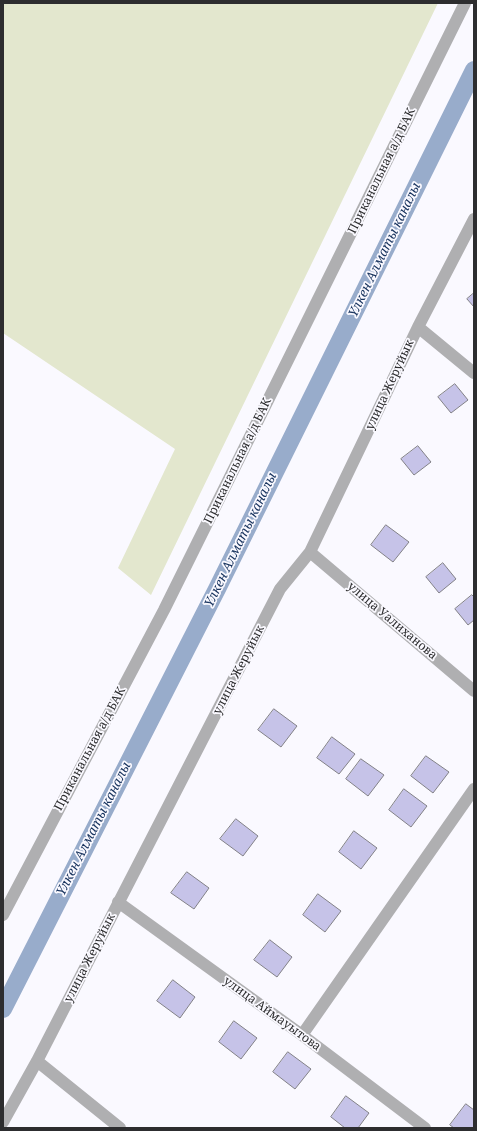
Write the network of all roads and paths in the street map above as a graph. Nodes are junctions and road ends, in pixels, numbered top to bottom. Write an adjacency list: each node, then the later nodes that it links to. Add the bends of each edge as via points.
1 (464, 3): 9 (street, Приканальная а/д БАК, via 164,610)
2 (474, 219): 3 (street, улица Жеруйык)
3 (418, 327): 4 (street); 5 (street, улица Жеруйык)
4 (474, 373)
5 (310, 552): 6 (street, улица Уалиханова); 8 (street, улица Жеруйык, via 280,589)
6 (474, 690)
7 (474, 789): 10 (street)
8 (118, 902): 10 (street, улица Аймауытова); 11 (street, улица Жеруйык)
9 (3, 915)
10 (302, 1035): 14 (street, улица Аймауытова)
11 (37, 1061): 12 (street, улица Жеруйык); 13 (street)
12 (3, 1122)
13 (120, 1128)
14 (426, 1128)

